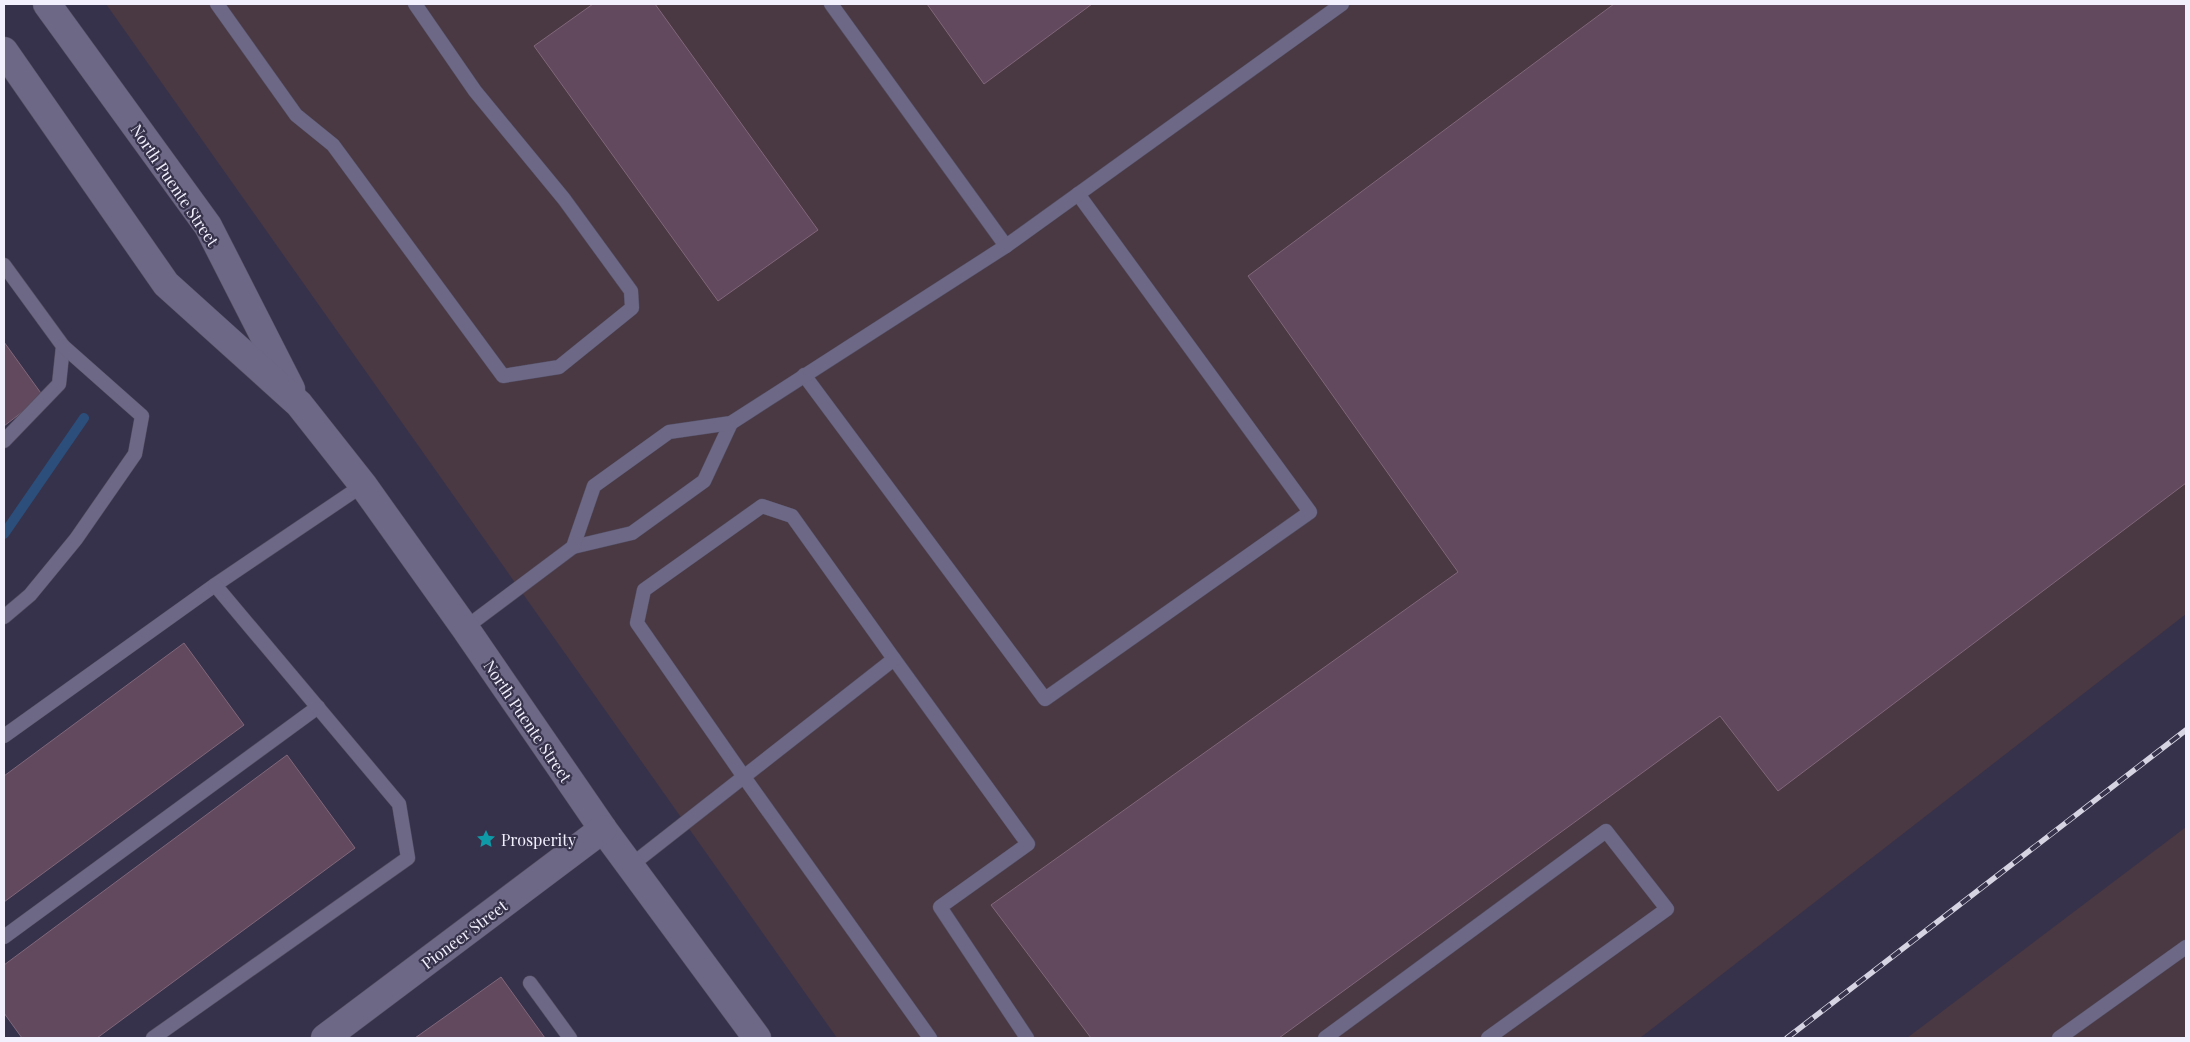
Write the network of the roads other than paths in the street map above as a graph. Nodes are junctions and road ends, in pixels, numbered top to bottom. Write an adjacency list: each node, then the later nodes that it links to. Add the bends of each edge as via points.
1 (47, 4): 12 (street, North Puente Street, via 208,226)
2 (217, 4): 3 (lane, via 296,114 332,145 503,376 559,367 632,308 631,291 564,199 475,91)
3 (415, 4)
4 (830, 4): 8 (lane)
5 (1342, 4): 7 (lane)
6 (4, 51): 12 (street, North Puente Street, via 166,284)
7 (1078, 194): 8 (lane); 11 (lane, via 1310,512 1045,699)
8 (1006, 246): 11 (lane)
9 (4, 265): 10 (lane)
10 (63, 346): 14 (lane, via 59,384); 18 (lane, via 142,416 135,454 76,539 30,595)
11 (804, 374): 13 (lane)
12 (299, 404): 15 (street, North Puente Street)
13 (731, 423): 16 (lane, via 704,481 632,533); 16 (lane, via 668,432 594,486)
14 (4, 441)
15 (363, 485): 17 (lane); 19 (street, North Puente Street)
16 (574, 547): 19 (lane)
17 (215, 585): 21 (lane); 22 (lane)
18 (4, 617)
19 (465, 628): 24 (street, North Puente Street)
20 (894, 659): 23 (lane); 23 (lane, via 792,516 762,506 644,590 638,622); 34 (lane, via 1028,844 940,907)
21 (318, 707): 26 (lane); 29 (lane, via 399,804 408,858)
22 (4, 736)
23 (744, 777): 25 (lane); 33 (lane)
24 (603, 829): 25 (street, North Puente Street); 30 (street, Pioneer Street)
25 (630, 866): 32 (street, North Puente Street)
26 (4, 937)
27 (2186, 947): 37 (lane)
28 (530, 983): 31 (lane)
29 (153, 1038)
30 (325, 1038)
31 (570, 1038)
32 (757, 1038)
33 (930, 1038)
34 (1028, 1038)
35 (1325, 1038): 36 (lane, via 1606,831 1667,909)
36 (1488, 1038)
37 (2059, 1038)

